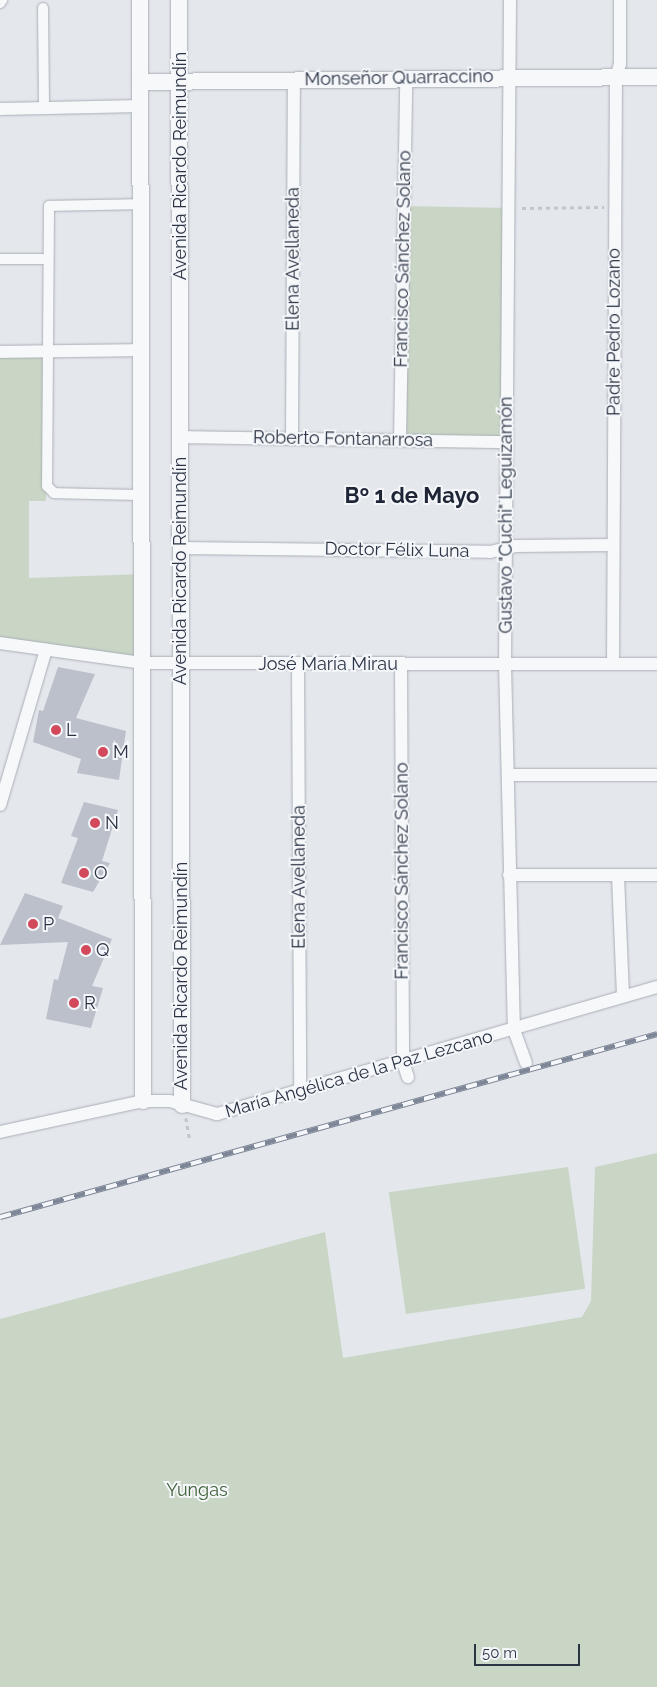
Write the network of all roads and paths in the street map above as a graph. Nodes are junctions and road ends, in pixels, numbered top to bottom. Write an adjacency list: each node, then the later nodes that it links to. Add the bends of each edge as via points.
1 (140, 0): 12 (street, Avenida Ricardo Reimundín)
2 (179, 0): 11 (street, Avenida Ricardo Reimundín)
3 (510, 0): 6 (street, Gustavo "Cuchi" Leguizamón)
4 (620, 0): 7 (street, Padre Pedro Lozano, via 620,64)
5 (43, 8): 14 (street)
6 (511, 77): 7 (street, Monseñor Quarraccino); 9 (street, Monseñor Quarraccino); 18 (street, Gustavo "Cuchi" Leguizamón)
7 (616, 77): 8 (street, Monseñor Quarraccino); 17 (street, Padre Pedro Lozano)
8 (657, 77)
9 (406, 79): 10 (street, Monseñor Quarraccino); 26 (street, Francisco Sánchez Solano)
10 (294, 80): 11 (street, Monseñor Quarraccino); 25 (street, Elena Avellaneda)
11 (179, 81): 12 (street, Monseñor Quarraccino); 24 (street, Avenida Ricardo Reimundín)
12 (142, 82): 13 (street, Avenida Ricardo Reimundín)
13 (141, 106): 14 (street); 16 (street, Avenida Ricardo Reimundín)
14 (44, 108): 15 (street)
15 (0, 109)
16 (143, 204): 20 (street, via 49,206); 21 (street, Avenida Ricardo Reimundín)
17 (615, 207): 18 (path); 29 (street, Padre Pedro Lozano)
18 (510, 208): 27 (street, Gustavo "Cuchi" Leguizamón)
19 (0, 259): 20 (street)
20 (48, 259): 23 (street)
21 (143, 350): 23 (street); 28 (street, Avenida Ricardo Reimundín)
22 (0, 352): 23 (street)
23 (48, 352): 28 (street, via 47,486 54,493)
24 (181, 437): 25 (street, Roberto Fontanarrosa); 30 (street, Avenida Ricardo Reimundín)
25 (292, 439): 26 (street, Roberto Fontanarrosa)
26 (400, 440): 27 (street, Roberto Fontanarrosa)
27 (506, 442): 31 (street, Gustavo "Cuchi" Leguizamón)
28 (144, 495): 34 (street, Avenida Ricardo Reimundín)
29 (613, 545): 31 (street, Doctor Félix Luna); 39 (street, Padre Pedro Lozano)
30 (180, 548): 31 (street, Doctor Félix Luna, via 490,552); 35 (street, Avenida Ricardo Reimundín)
31 (504, 548): 38 (street, Gustavo "Cuchi" Leguizamón)
32 (0, 643): 33 (street, José María Mirau)
33 (46, 650): 34 (street, José María Mirau); 43 (street)
34 (143, 663): 35 (street, José María Mirau); 54 (street, Avenida Ricardo Reimundín)
35 (180, 664): 36 (street, José María Mirau); 55 (street, Avenida Ricardo Reimundín)
36 (298, 664): 37 (street, José María Mirau); 53 (street, Elena Avellaneda)
37 (401, 664): 38 (street, José María Mirau); 50 (street, Francisco Sánchez Solano)
38 (505, 664): 39 (street, José María Mirau); 41 (street, Gustavo "Cuchi" Leguizamón)
39 (613, 664): 40 (street, José María Mirau)
40 (657, 664)
41 (509, 775): 42 (street); 44 (street, Gustavo "Cuchi" Leguizamón)
42 (657, 775)
43 (0, 805)
44 (509, 875): 46 (street); 49 (street, Gustavo "Cuchi" Leguizamón)
45 (657, 875): 46 (street)
46 (618, 876): 48 (street)
47 (657, 987): 48 (street, María Angélica de la Paz Lezcano)
48 (622, 996): 49 (street, María Angélica de la Paz Lezcano)
49 (514, 1030): 50 (street, María Angélica de la Paz Lezcano); 51 (street, Gustavo "Cuchi" Leguizamón)
50 (403, 1062): 52 (street, Francisco Sánchez Solano); 53 (street, María Angélica de la Paz Lezcano)
51 (526, 1063)
52 (408, 1077)
53 (300, 1091): 55 (street, María Angélica de la Paz Lezcano, via 217,1114)
54 (142, 1101): 55 (street, María Angélica de la Paz Lezcano, via 159,1100); 56 (street, María Angélica de la Paz Lezcano)
55 (182, 1105): 57 (path, Avenida Ricardo Reimundín)
56 (0, 1132)
57 (190, 1141)

